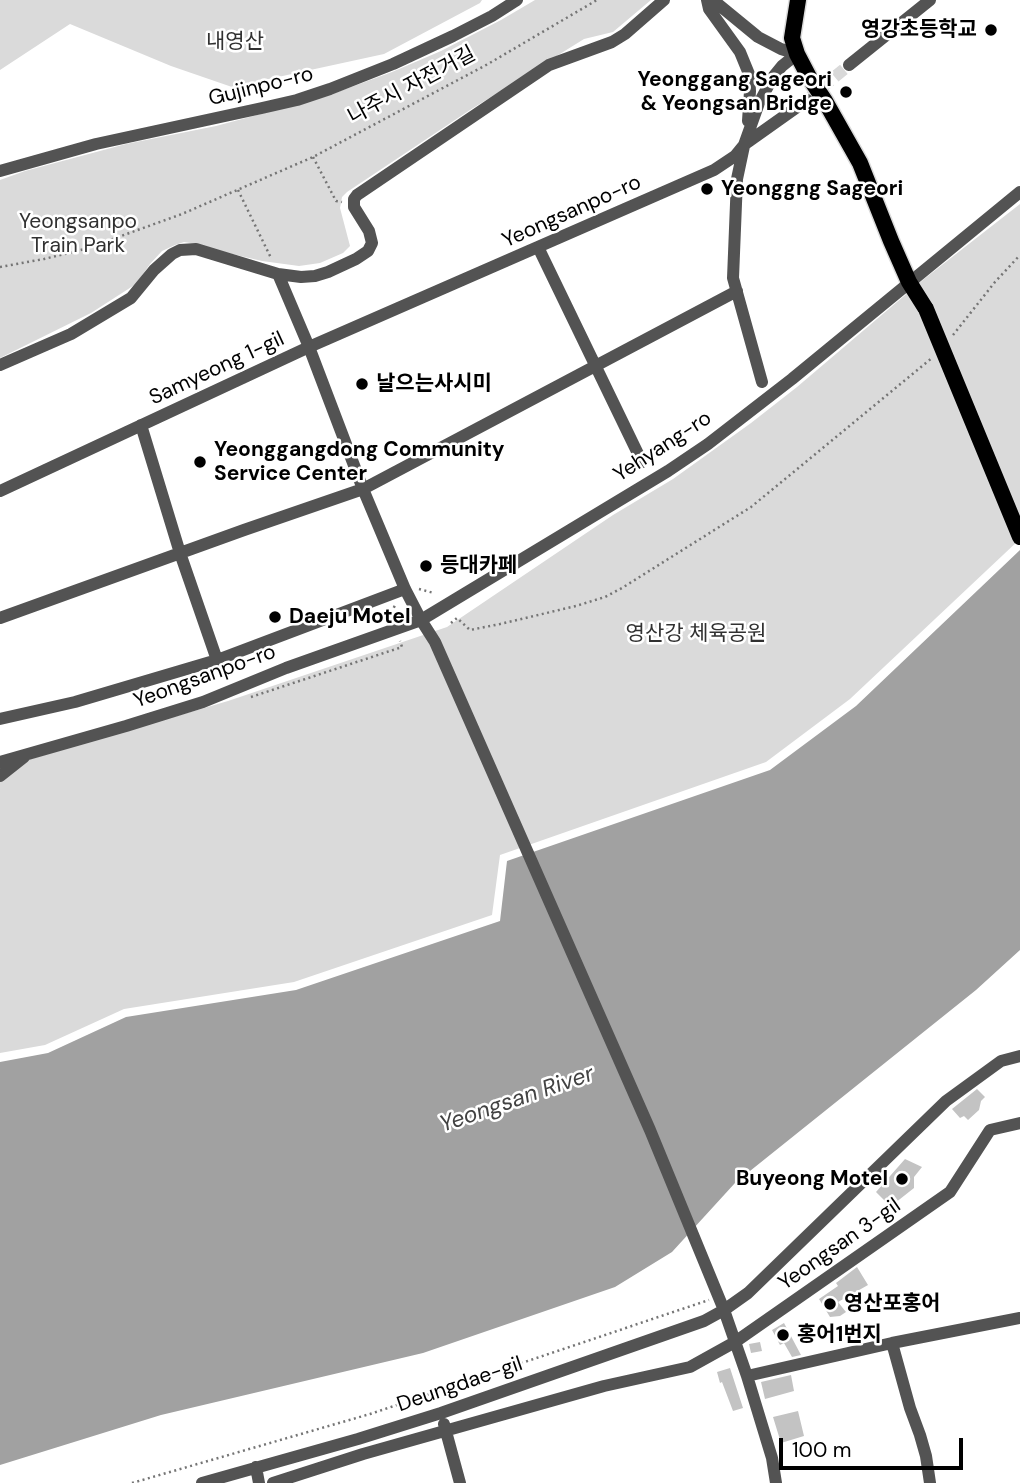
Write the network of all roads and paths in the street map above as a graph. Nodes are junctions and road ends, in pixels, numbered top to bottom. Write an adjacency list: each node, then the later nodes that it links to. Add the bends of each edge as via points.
1 (517, 0): 13 (street, Gujinpo-ro, via 430,47 308,96 96,144)
2 (597, 0): 12 (path, 나주시 자전거길)
3 (664, 0): 16 (street, via 612,42 549,65 357,195)
4 (707, 0): 11 (street, via 749,74)
5 (713, 0): 8 (street, via 758,37)
6 (798, 0): 8 (main road, via 792,38)
7 (930, 0): 9 (street)
8 (797, 54): 11 (street, Yeongsanpo-ro, via 773,77); 21 (main road, via 860,163)
9 (849, 65)
10 (807, 100): 11 (street)
11 (744, 145): 17 (street, Yeongsanpo-ro, via 714,170); 22 (street, via 737,179 733,278)
12 (313, 157): 14 (path, 나주시 자전거길); 16 (path, via 336,201)
13 (0, 171)
14 (238, 190): 19 (path, 나주시 자전거길, via 85,249); 20 (path)
15 (1020, 192): 21 (street, Yehyang-ro)
16 (353, 203): 20 (street, via 369,231 372,243 368,251 315,276)
17 (538, 247): 24 (street, Yeongsanpo-ro); 27 (street)
18 (1020, 255): 23 (path)
19 (0, 267)
20 (278, 274): 24 (street); 26 (street, via 206,251 180,250 131,298 71,334)
21 (909, 282): 33 (main road, bridge, via 926,309); 37 (street, Yehyang-ro, via 698,451)
22 (737, 290): 27 (street); 28 (street)
23 (949, 340)
24 (309, 347): 29 (street, Samyeong 1-gil); 31 (street)
25 (935, 354): 38 (path, via 751,507 622,588 576,606 480,628 470,630 457,618)
26 (0, 365)
27 (596, 366): 30 (street); 31 (street)
28 (762, 383)
29 (141, 425): 32 (street, Samyeong 1-gil); 34 (street, Samyeong 1-gil)
30 (642, 462)
31 (363, 489): 34 (street); 35 (street)
32 (0, 491)
33 (1020, 537)
34 (180, 553): 36 (street); 39 (street, Samyeong 1-gil)
35 (405, 589): 37 (street); 39 (street)
36 (1, 613)
37 (421, 620): 41 (street, Yeongsanpo-ro, via 203,702); 46 (street, via 435,642 650,1130)
38 (450, 623)
39 (217, 660): 40 (street)
40 (0, 719)
41 (25, 756): 42 (street, Yeongsanpo-ro); 43 (street)
42 (0, 762)
43 (0, 776)
44 (1020, 1056): 47 (street, Deungdae-gil, via 1001,1061 946,1101 748,1293)
45 (1020, 1123): 49 (street, Yeongsan 3-gil, via 990,1130 950,1192)
46 (717, 1293): 47 (street); 55 (path, via 370,1414)
47 (724, 1310): 49 (street); 52 (street, Deungdae-gil)
48 (1020, 1318): 50 (street)
49 (735, 1342): 51 (street); 53 (street, Yeongsan 3-gil, via 690,1367)
50 (892, 1343): 51 (street); 61 (street)
51 (747, 1376): 60 (street)
52 (441, 1413): 53 (street); 54 (street, Deungdae-gil)
53 (446, 1430): 58 (street, Yeongsan 3-gil); 59 (street)
54 (256, 1467): 56 (street, Deungdae-gil); 57 (street)
55 (132, 1483)
56 (202, 1483)
57 (259, 1483)
58 (273, 1483)
59 (460, 1483)
60 (776, 1483)
61 (930, 1483)

